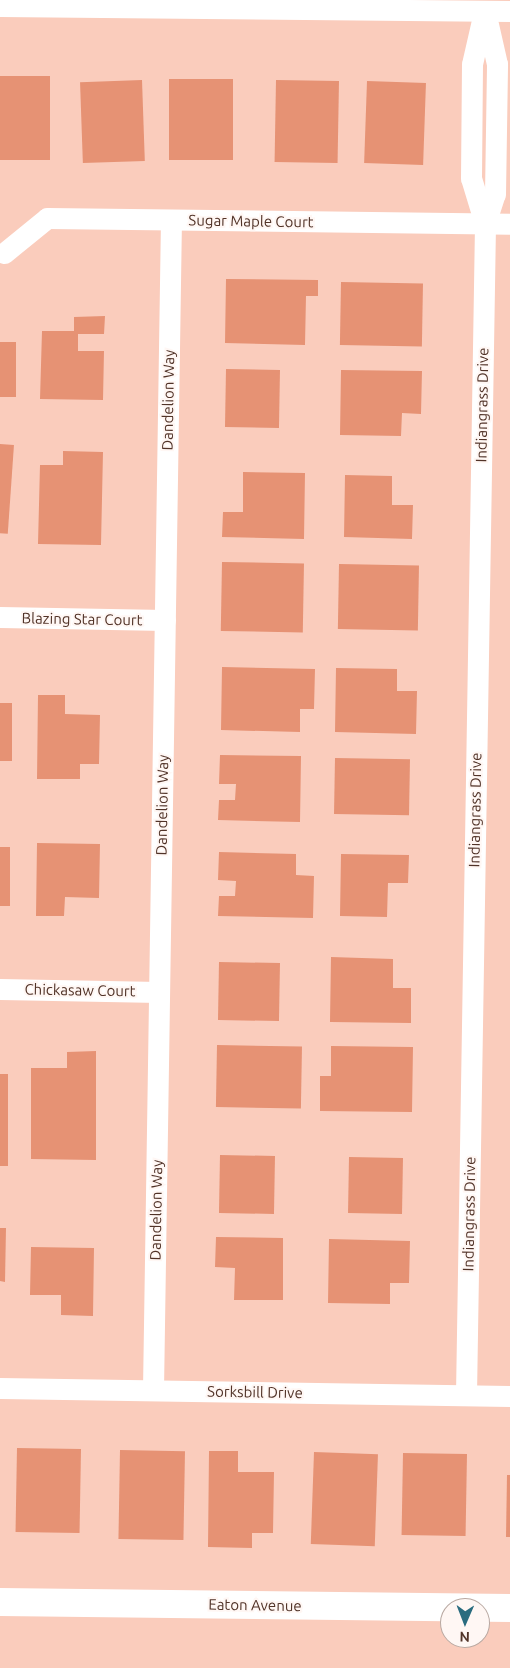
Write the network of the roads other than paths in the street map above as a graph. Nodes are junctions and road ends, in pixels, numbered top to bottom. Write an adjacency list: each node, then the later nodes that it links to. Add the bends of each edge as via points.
1 (0, 6): 2 (street)
2 (484, 11): 3 (street); 5 (street, Indiangrass Drive, via 497,64 494,194)
3 (510, 11)
4 (171, 220): 5 (street, Sugar Maple Court); 7 (street, Sugar Maple Court, via 47,218); 9 (street, Dandelion Way)
5 (485, 224): 6 (street, Sugar Maple Court); 14 (street, Indiangrass Drive)
6 (510, 224)
7 (4, 253)
8 (0, 617): 9 (street, Blazing Star Court)
9 (165, 620): 11 (street, Dandelion Way)
10 (0, 989): 11 (street, Chickasaw Court)
11 (159, 992): 13 (street, Dandelion Way)
12 (0, 1388): 13 (street, Sorksbill Drive)
13 (153, 1390): 14 (street, Sorksbill Drive)
14 (466, 1395): 15 (street, Sorksbill Drive)
15 (510, 1396)
16 (0, 1602): 17 (street, Eaton Avenue)
17 (510, 1608)

